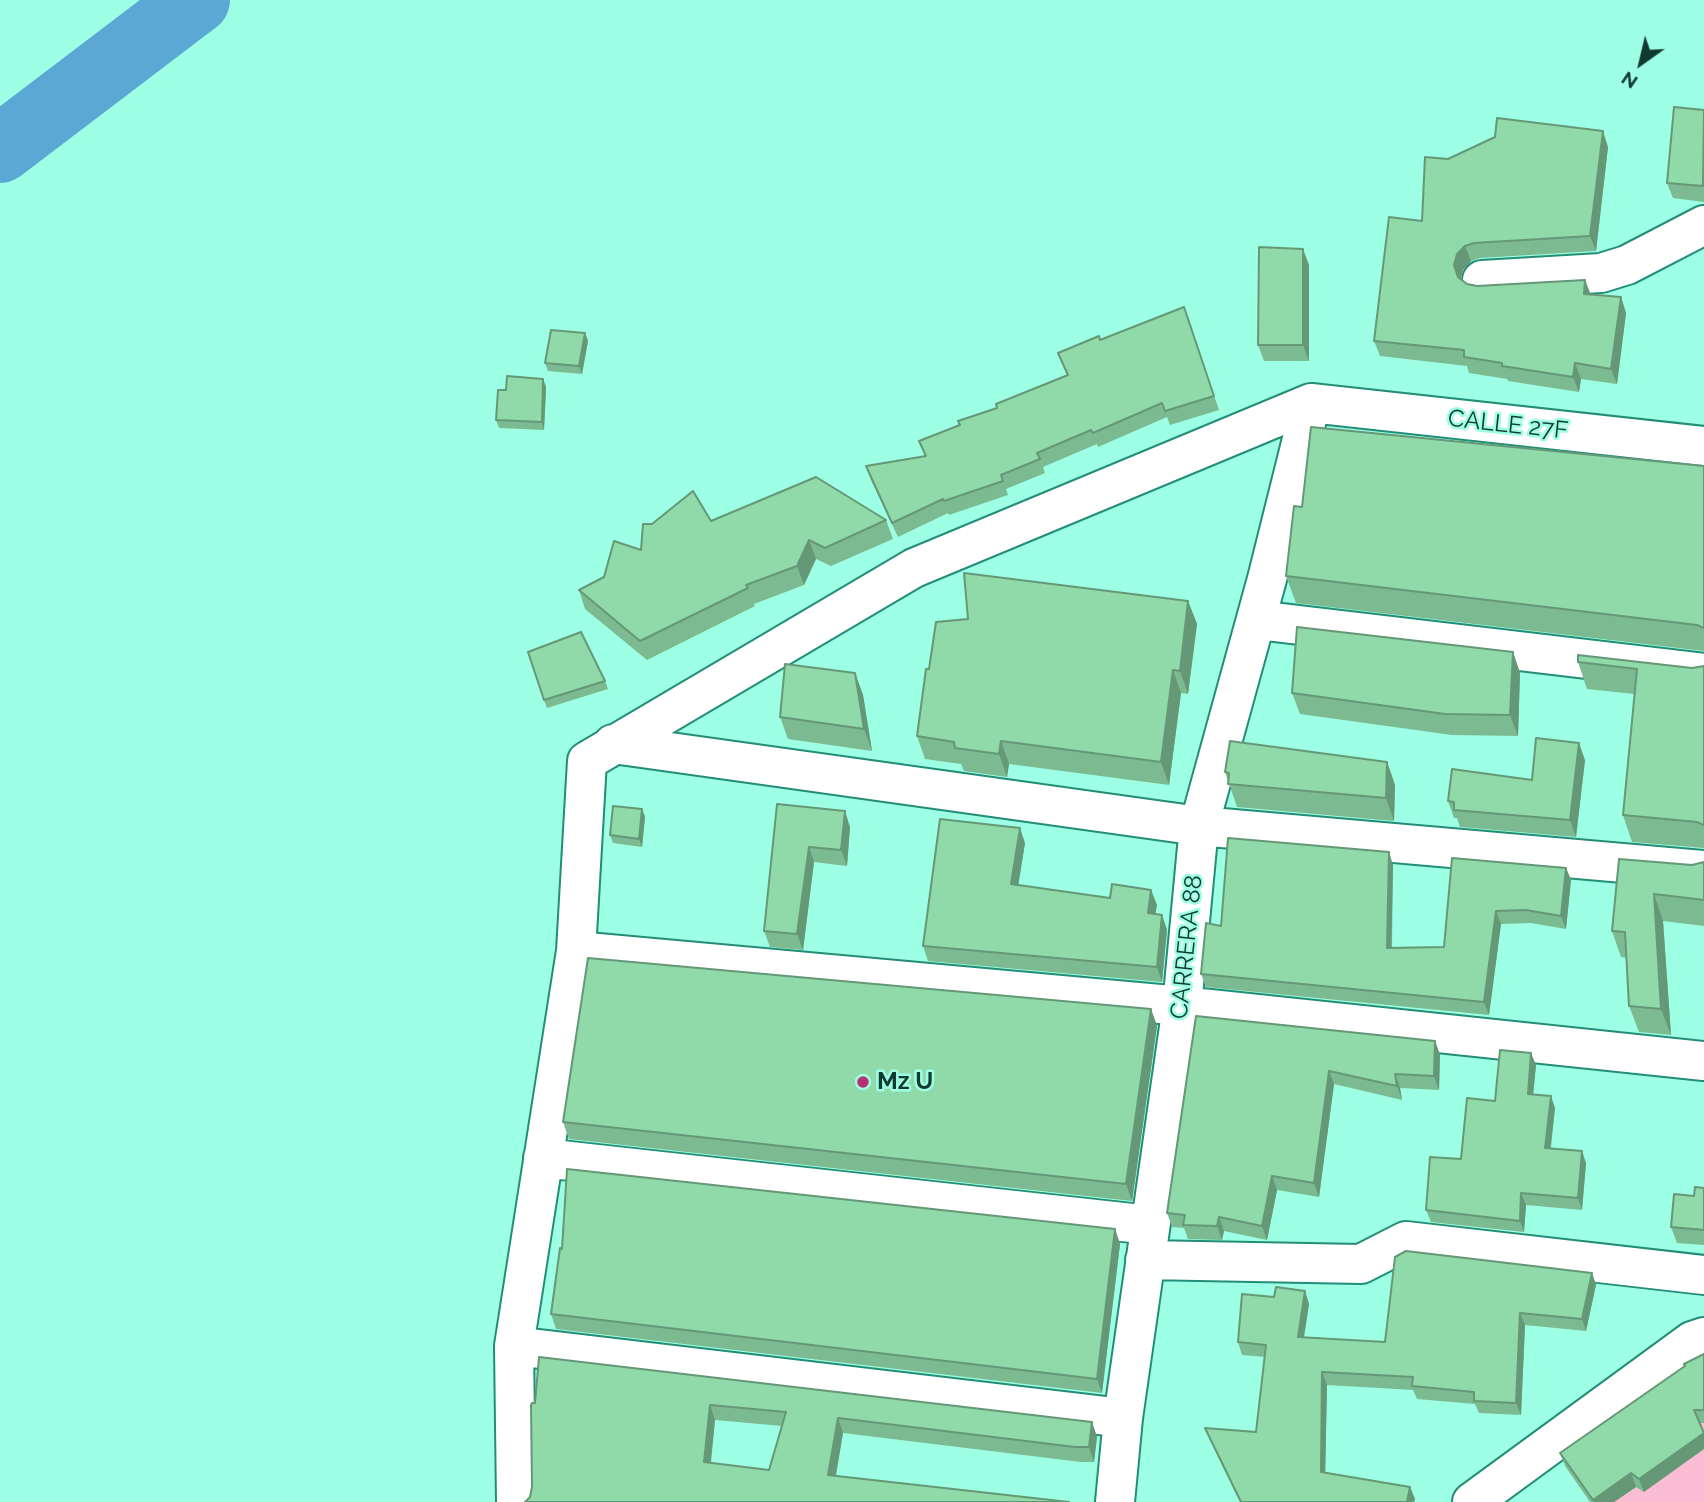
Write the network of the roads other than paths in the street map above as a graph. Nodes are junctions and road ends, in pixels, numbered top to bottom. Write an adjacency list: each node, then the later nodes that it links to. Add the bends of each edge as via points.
1 (1704, 225): 2 (street, via 1627,265 1601,273)
2 (1482, 280)
3 (1311, 404): 4 (street, CALLE 27F); 5 (street, CARRERA 88); 7 (street, via 914,568)
4 (1704, 446)
5 (1256, 620): 6 (street); 8 (street, CARRERA 88)
6 (1704, 673)
7 (613, 744): 8 (street); 10 (street, via 587,761)
8 (1199, 826): 9 (street); 11 (street, CARRERA 88)
9 (1704, 870)
10 (576, 951): 11 (street); 13 (street)
11 (1182, 1006): 12 (street); 14 (street, CARRERA 88)
12 (1704, 1062)
13 (544, 1158): 14 (street); 17 (street)
14 (1147, 1242): 15 (street, via 1362,1264 1406,1241); 18 (street, CARRERA 88)
15 (1704, 1275)
16 (1704, 1337): 21 (street, via 1692,1341)
17 (514, 1346): 18 (street); 19 (street)
18 (1123, 1418): 20 (street, CARRERA 88)
19 (516, 1502)
20 (1115, 1502)
21 (1472, 1502)

